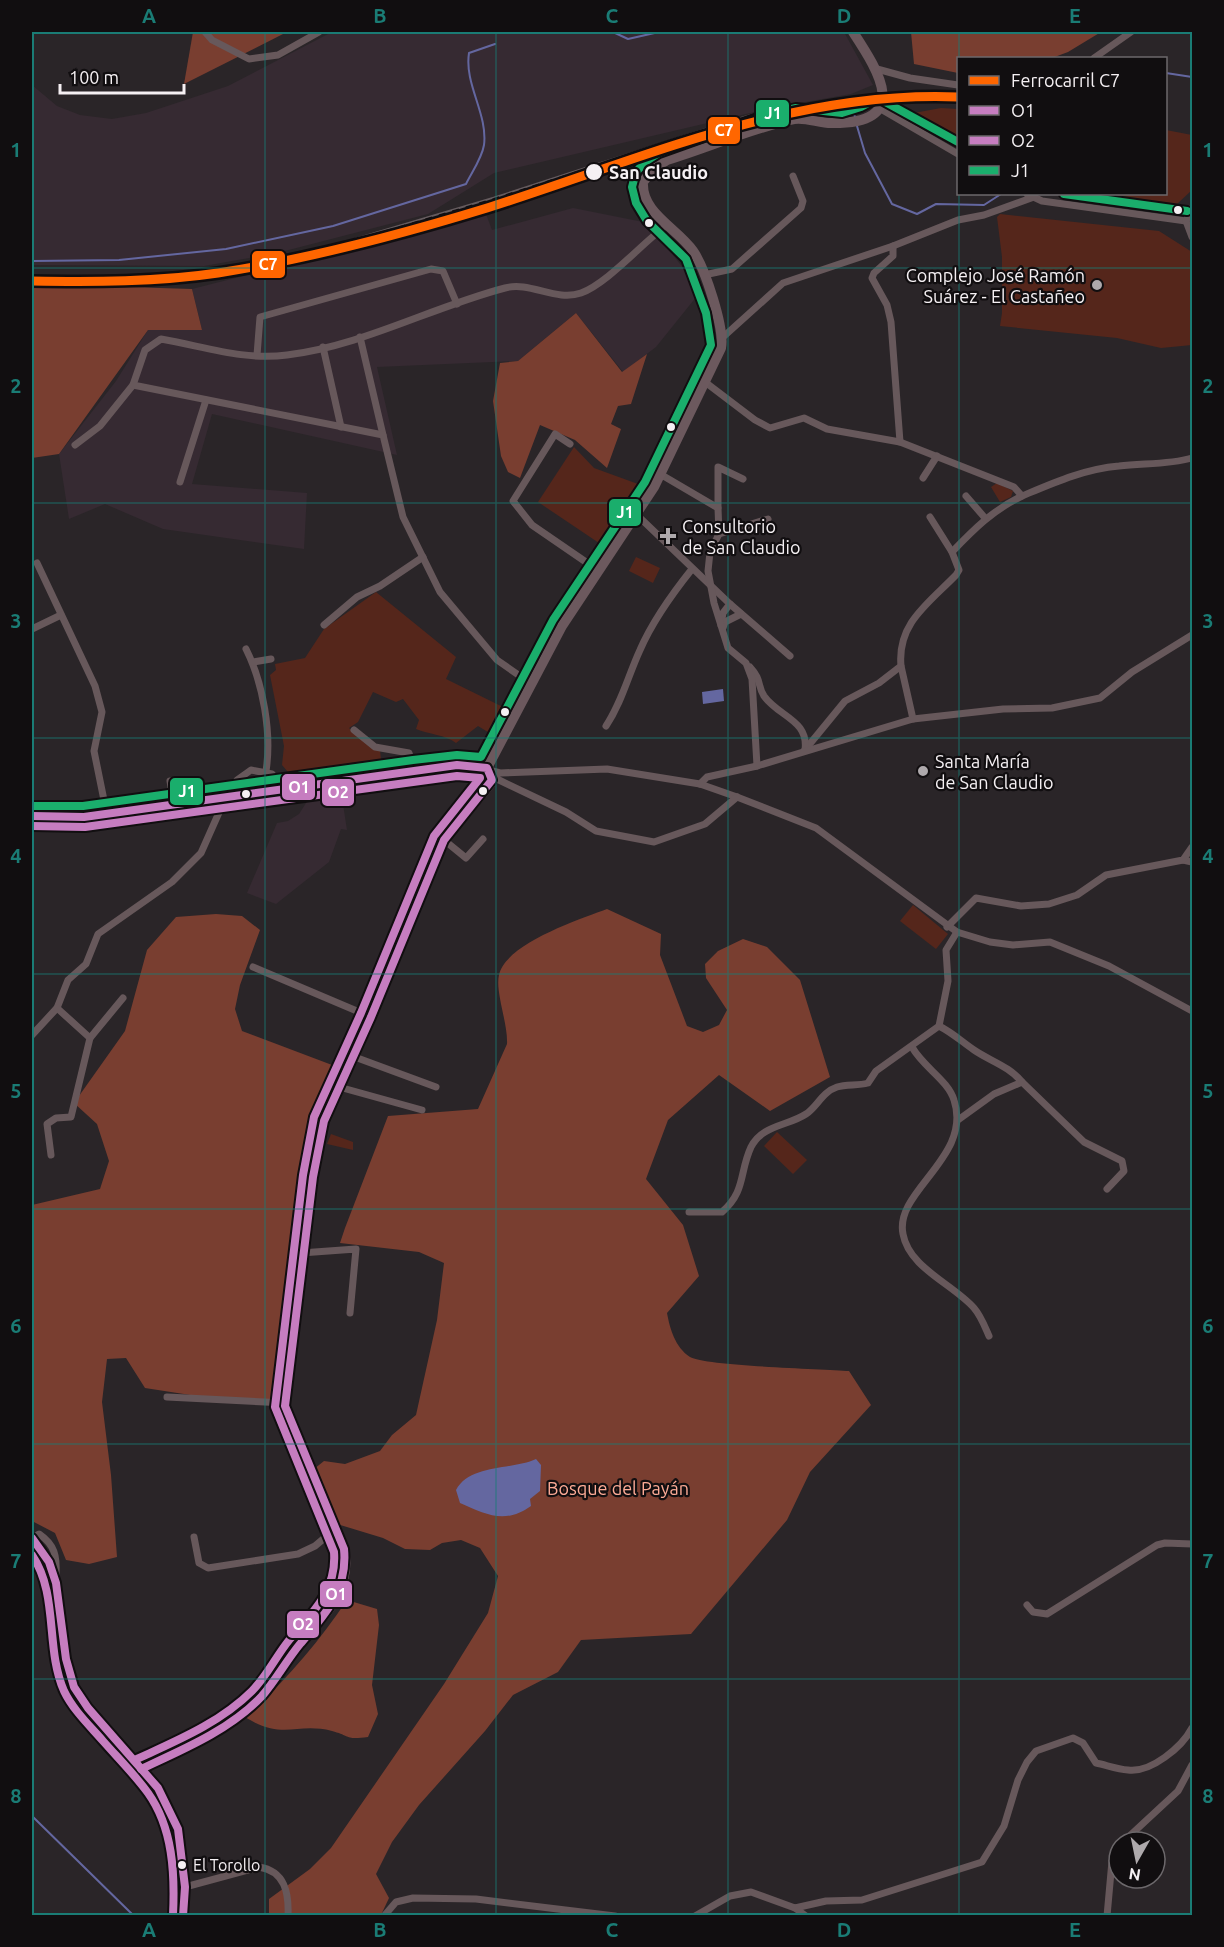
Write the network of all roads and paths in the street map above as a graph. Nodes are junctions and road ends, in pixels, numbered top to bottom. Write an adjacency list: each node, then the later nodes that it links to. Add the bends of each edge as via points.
1 (205, 32): 2 (street, via 212,40 249,59 278,55)
2 (320, 32)
3 (853, 32): 6 (street)
4 (1131, 32): 5 (street)
5 (1095, 57)
6 (877, 69): 7 (street); 8 (street, via 884,89)
7 (957, 85)
8 (879, 108): 9 (street); 14 (street, via 868,117 853,121 796,118 667,160 643,182 647,202)
9 (957, 153)
10 (793, 176): 17 (street, via 803,201 801,208 732,269)
11 (1031, 195): 13 (street, via 1042,201); 16 (street)
12 (1192, 208): 13 (street)
13 (1186, 221): 15 (street)
14 (667, 225): 17 (street, via 693,250); 18 (street, via 581,293 566,295 507,287)
15 (1192, 237)
16 (893, 246): 20 (street, via 783,283); 28 (street, via 893,256 872,278 887,305 891,322)
17 (704, 275): 20 (street)
18 (457, 304): 19 (street); 22 (street, via 443,271 431,268 260,317)
19 (360, 337): 21 (street); 27 (street)
20 (722, 338): 23 (street)
21 (323, 347): 22 (street, via 286,356); 26 (street)
22 (257, 356): 24 (street, via 239,356 161,339 145,350)
23 (705, 382): 28 (street, via 771,428 804,418 827,429); 33 (street)
24 (133, 385): 25 (street); 30 (street, via 100,426)
25 (206, 400): 26 (street); 36 (street)
26 (341, 427): 27 (street)
27 (383, 435): 46 (street, via 403,517)
28 (900, 442): 31 (street)
29 (570, 444): 49 (street, via 555,434 513,501 532,525)
30 (75, 445)
31 (937, 456): 34 (street); 38 (street, via 1014,487)
32 (1192, 458): 38 (street, via 1073,475)
33 (660, 474): 39 (street); 40 (street)
34 (923, 478)
35 (743, 479): 39 (street, via 718,467)
36 (180, 482)
37 (966, 496): 42 (street)
38 (1022, 496): 42 (street)
39 (718, 508): 44 (street)
40 (637, 515): 48 (street); 49 (street)
41 (930, 518): 45 (street)
42 (985, 518): 45 (street)
43 (768, 519): 44 (street)
44 (719, 534): 50 (street, via 710,552 708,571)
45 (952, 552): 64 (street, via 956,575 906,627 899,648)
46 (423, 557): 55 (street, via 357,597); 65 (street, via 440,592 497,660)
47 (37, 562): 54 (street)
48 (692, 569): 50 (street); 67 (street, via 660,612 640,650 619,707)
49 (599, 571): 65 (street)
50 (712, 586): 51 (street); 52 (street)
51 (730, 604): 52 (street); 53 (street); 57 (street, via 723,613)
52 (715, 610): 57 (street)
53 (741, 614): 57 (street, via 725,622); 60 (street)
54 (61, 615): 56 (street); 80 (street, via 102,712 94,751)
55 (324, 625)
56 (32, 629)
57 (721, 631): 63 (street, via 728,648)
58 (1192, 635): 66 (street, via 1132,672 1100,698 1052,708 1003,708)
59 (246, 649): 62 (street)
60 (790, 656)
61 (271, 659): 62 (street)
62 (253, 662): 73 (street, via 268,741)
63 (746, 663): 69 (street, via 759,677 766,699 801,726 806,737); 70 (street, via 752,679)
64 (901, 666): 66 (street); 69 (street, via 845,701)
65 (530, 683): 71 (street)
66 (913, 719): 69 (street)
67 (606, 726)
68 (354, 730): 72 (street, via 375,747 409,753)
69 (804, 751): 70 (street)
70 (757, 766): 75 (street, via 707,777)
71 (488, 769): 72 (street, via 457,765); 75 (street, via 500,773 607,769); 77 (street, via 499,780 596,831 654,842 705,824); 83 (street, via 491,783)
72 (414, 770): 76 (street)
73 (266, 771): 76 (street); 78 (street, via 243,774)
74 (170, 781): 79 (street)
75 (700, 784): 77 (street)
76 (284, 789): 78 (street)
77 (737, 797): 87 (street, via 816,828)
78 (227, 799): 79 (street); 91 (street, via 201,853 172,882 98,934 91,955 68,980)
79 (174, 806): 80 (street)
80 (107, 815): 81 (street)
81 (32, 816)
82 (483, 838): 83 (street, via 466,858)
83 (444, 840): 93 (street)
84 (1192, 847): 85 (street)
85 (1183, 860): 86 (street); 87 (street, via 1106,874 1077,895 1049,904 1021,906 976,898)
86 (1192, 862)
87 (947, 927): 88 (street)
88 (957, 932): 92 (street, via 1013,945 1050,942 1109,966); 94 (street, via 945,950 948,981)
89 (253, 967): 93 (street)
90 (123, 998): 96 (street)
91 (57, 1008): 95 (street); 96 (street)
92 (1192, 1011)
93 (371, 1017): 98 (street)
94 (939, 1026): 97 (street); 99 (street)
95 (32, 1035)
96 (90, 1038): 104 (street, via 71,1117 56,1118 47,1124)
97 (912, 1047): 103 (street, via 922,1064 950,1089); 106 (street, via 876,1071 868,1083 834,1088 807,1114 768,1129 752,1144 741,1190 732,1203 722,1212)
98 (352, 1056): 100 (street); 101 (street)
99 (1022, 1082): 103 (street, via 1005,1088); 105 (street, via 1084,1142 1122,1161 1124,1171)
100 (339, 1086): 102 (street); 107 (street, via 324,1120)
101 (436, 1087)
102 (422, 1110)
103 (958, 1120): 109 (street, via 940,1162 908,1206 902,1233 918,1261 977,1310)
104 (51, 1155)
105 (1107, 1189)
106 (689, 1212)
107 (302, 1253): 108 (street, via 356,1249); 111 (street)
108 (350, 1313)
109 (989, 1336)
110 (167, 1397): 111 (street)
111 (286, 1402): 112 (street)
112 (335, 1529): 113 (street, via 298,1554 208,1568 199,1563); 119 (street, via 347,1566 340,1592 332,1609 298,1646 278,1677 253,1705 201,1741)
113 (194, 1537)
114 (32, 1538): 119 (street, via 49,1562 56,1582 66,1659 74,1687 87,1708)
115 (1192, 1544): 116 (street, via 1157,1545 1047,1614 1033,1612)
116 (1027, 1605)
117 (1192, 1728): 123 (street, via 1174,1752 1136,1770 1095,1763 1083,1743 1073,1737 1036,1751 1022,1771 1004,1826 982,1863 862,1900 826,1901)
118 (1192, 1765): 120 (street, via 1178,1791)
119 (141, 1769): 121 (street, via 158,1788 178,1829)
120 (1135, 1830)
121 (186, 1887): 124 (street); 125 (street, via 259,1867 268,1869 282,1879 289,1894)
122 (1109, 1890): 130 (street)
123 (795, 1908): 128 (street, via 751,1892 730,1896); 129 (street)
124 (183, 1916)
125 (288, 1916)
126 (384, 1916): 127 (street, via 396,1902 413,1898 476,1899)
127 (615, 1916)
128 (695, 1916)
129 (806, 1916)
130 (1107, 1916)

